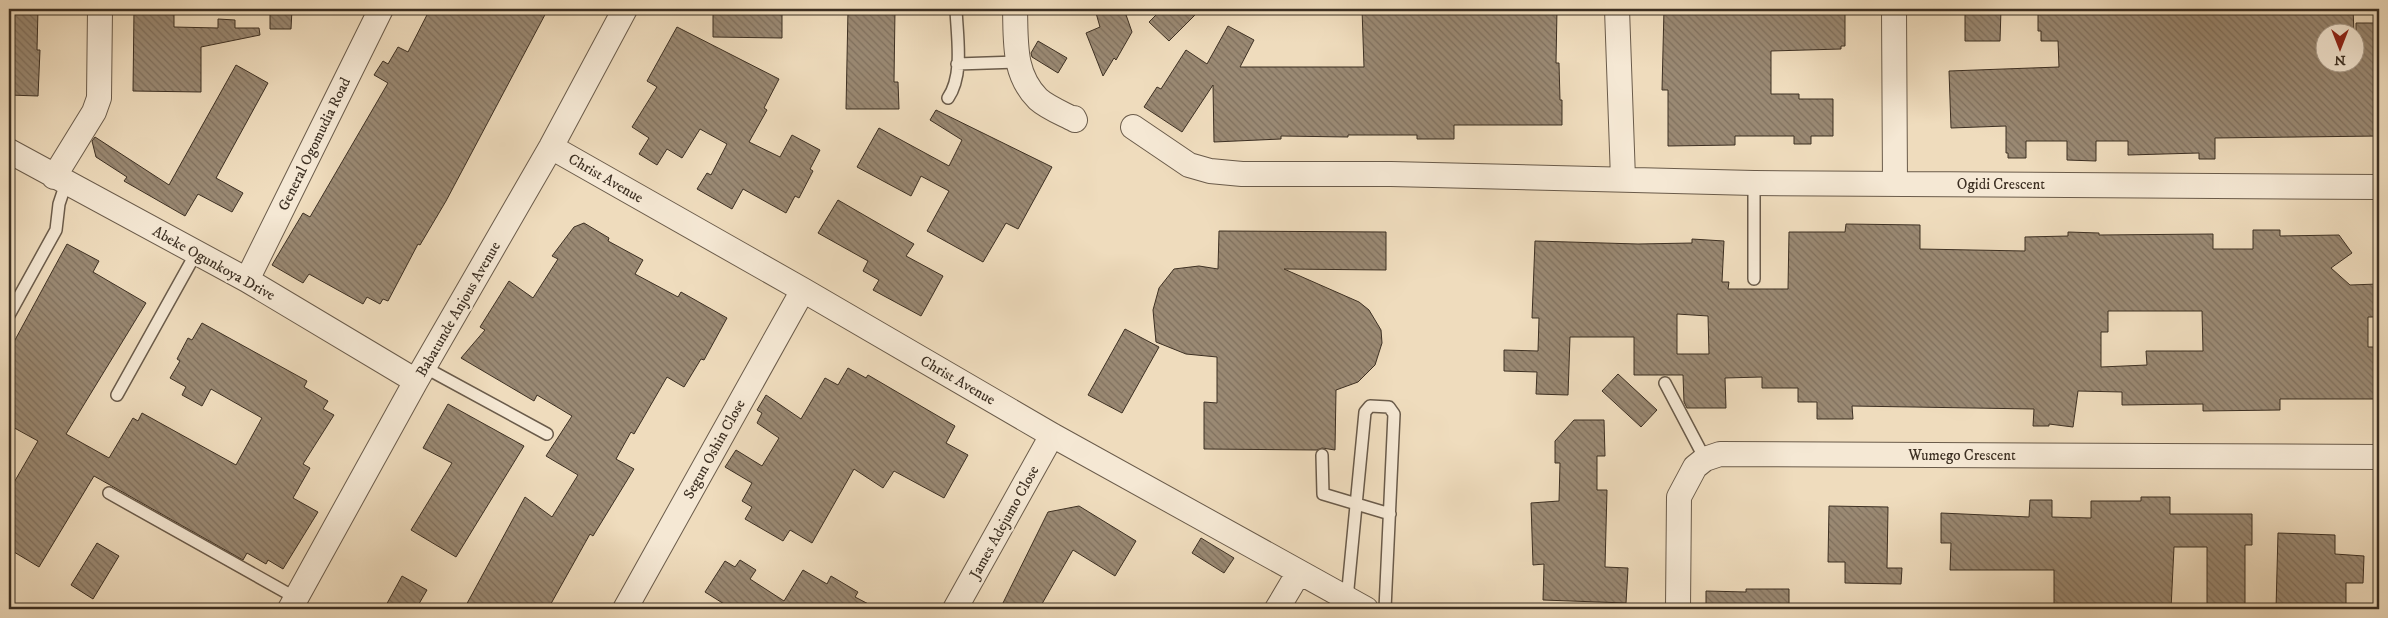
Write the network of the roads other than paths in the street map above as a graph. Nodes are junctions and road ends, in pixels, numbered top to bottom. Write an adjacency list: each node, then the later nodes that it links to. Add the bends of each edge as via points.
1 (100, 9): 16 (street, via 99,98)
2 (381, 9): 22 (street, General Ogomudia Road)
3 (625, 9): 13 (street, Babatunde Anjous Avenue)
4 (956, 9): 9 (lane)
5 (1015, 9): 8 (street)
6 (1617, 9): 15 (street)
7 (1894, 9): 18 (street)
8 (1017, 62): 9 (lane); 11 (street, via 1022,78 1039,100)
9 (957, 64): 10 (lane, via 953,91)
10 (948, 98)
11 (1074, 118)
12 (1133, 128): 15 (street, Ogidi Crescent, via 1189,165 1210,171)
13 (551, 147): 23 (street, Christ Avenue); 25 (street, Babatunde Anjous Avenue)
14 (9, 151): 16 (street, Abeke Ogunkoya Drive)
15 (1623, 179): 17 (street, Ogidi Crescent)
16 (60, 180): 20 (street, Abeke Ogunkoya Drive); 24 (lane, via 56,230)
17 (1754, 184): 18 (street, Ogidi Crescent); 21 (lane)
18 (1895, 184): 19 (street, Ogidi Crescent)
19 (2379, 188)
20 (196, 253): 22 (street, Abeke Ogunkoya Drive); 27 (lane)
21 (1754, 279)
22 (247, 280): 25 (street, Abeke Ogunkoya Drive)
23 (803, 290): 29 (street, Christ Avenue); 39 (street, Segun Oshin Close)
24 (9, 315)
25 (420, 374): 28 (lane); 37 (street, Babatunde Anjous Avenue)
26 (1665, 383): 32 (lane)
27 (117, 395)
28 (547, 434)
29 (1052, 435): 36 (street, Christ Avenue); 40 (street, James Adejumo Close)
30 (1322, 455): 34 (lane, via 1323,494)
31 (2379, 457): 32 (street, Wumego Crescent, via 1720,454)
32 (1705, 458): 43 (street, via 1695,467 1679,497)
33 (109, 493): 37 (lane)
34 (1357, 504): 35 (lane); 35 (lane, via 1366,408 1389,407 1394,414); 38 (lane)
35 (1390, 514): 42 (lane)
36 (1299, 572): 38 (street, Christ Avenue); 41 (street)
37 (293, 604)
38 (1356, 604)
39 (625, 609)
40 (955, 609)
41 (1277, 609)
42 (1385, 609)
43 (1678, 609)

